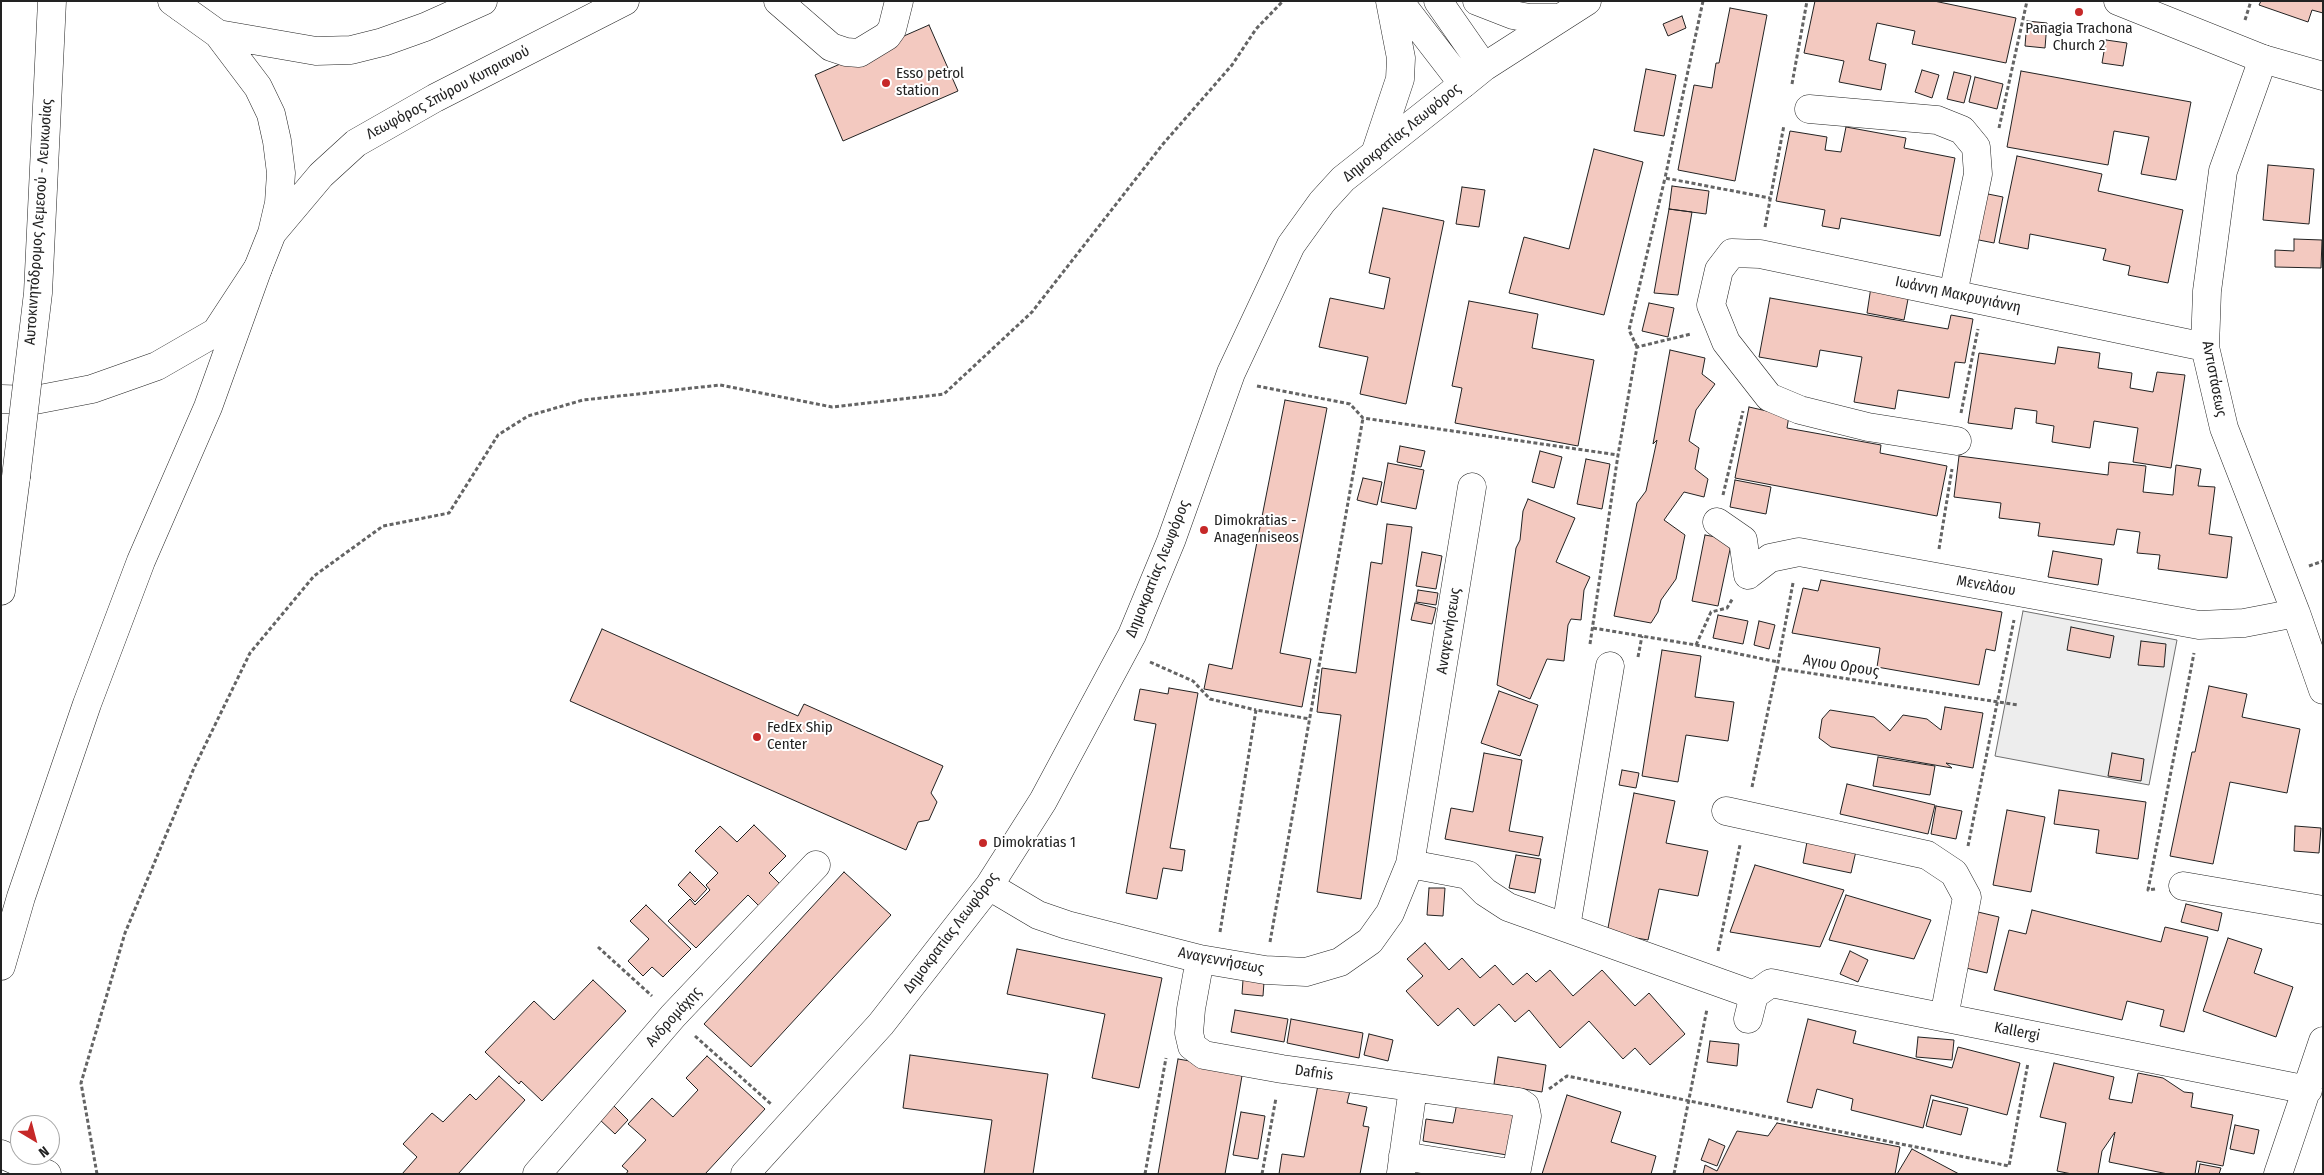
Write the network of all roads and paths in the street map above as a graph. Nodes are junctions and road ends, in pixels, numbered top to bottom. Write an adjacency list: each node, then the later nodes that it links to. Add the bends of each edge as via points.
1 (52, 1): 43 (main road, Αυτοκινητόδρομος Λεμεσού - Λευκωσίας, bridge, via 38,293)
2 (483, 1): 17 (main road, via 426,27 351,50 316,51)
3 (625, 1): 27 (main road, Λεωφόρος Σπύρου Κυπριανού, via 435,98 356,143 321,175)
4 (778, 1): 5 (main road, via 830,47 858,53 887,36)
5 (899, 1)
6 (1283, 1): 86 (path, via 1256,29 1232,65 1163,144 1032,312 944,394 832,407 720,385 574,402 528,416 498,435 449,513 383,526 314,576 250,653 194,768 125,933 82,1083)
7 (1390, 1): 24 (main road, via 1401,58 1400,80)
8 (1399, 1): 21 (main road)
9 (1438, 1): 19 (main road)
10 (1477, 1): 16 (main road, via 1513,15)
11 (1587, 1): 16 (main road, Δημοκρατίας Λεωφόρος)
12 (1703, 1): 25 (path)
13 (2027, 1): 23 (path, via 1997,139)
14 (2118, 1): 18 (main road)
15 (178, 3): 17 (main road)
16 (1558, 18): 19 (main road, Δημοκρατίας Λεωφόρος)
17 (218, 34): 27 (main road, via 258,86 271,114 281,173)
18 (2263, 59): 20 (main road); 32 (main road, Αντιστάσεως, via 2223,171 2207,292)
19 (1484, 67): 21 (main road, Δημοκρατίας Λεωφόρος)
20 (2323, 76)
21 (1463, 84): 24 (main road, Δημοκρατίας Λεωφόρος)
22 (1809, 109): 23 (main road, via 1937,120 1962,130)
23 (1976, 147): 29 (main road, via 1978,174)
24 (1376, 151): 34 (main road, Δημοκρατίας Λεωφόρος, via 1343,179 1291,245)
25 (1665, 178): 26 (path); 31 (path, via 1629,330)
26 (1770, 198)
27 (272, 233): 28 (main road)
28 (258, 268): 35 (main road, via 216,332 157,366 92,389 35,400); 68 (main road, via 208,407 141,561 87,704 21,897)
29 (1954, 294): 30 (main road, Ιωάννη Μακρυγιάννη, via 1749,252 1732,253 1719,270 1711,305); 32 (main road, Ιωάννη Μακρυγιάννη)
30 (1720, 327): 31 (path); 33 (main road, via 1726,342)
31 (1638, 347): 38 (path)
32 (2205, 347): 45 (main road, Αντιστάσεως, via 2224,428)
33 (1751, 376): 37 (main road, via 1769,398 1800,410 1868,427); 40 (path)
34 (1228, 380): 36 (path, via 1350,404); 50 (main road, Δημοκρατίας Λεωφόρος, via 1171,541)
35 (1, 399)
36 (1363, 418): 38 (path); 57 (path)
37 (1957, 441)
38 (1618, 455): 47 (path)
39 (1472, 487): 59 (main road, Αναγεννήσεως)
40 (1717, 522): 42 (main road, via 1743,540)
41 (1799, 552): 42 (main road, Μενελάου, via 1770,558); 44 (main road, Μενελάου); 51 (path)
42 (1748, 575): 48 (path, via 1727,608 1711,612)
43 (1, 591)
44 (2020, 592): 46 (main road, Μενελάου); 54 (path)
45 (2296, 613): 46 (main road, Μενελάου, via 2244,623); 53 (main road, Αντιστάσεως)
46 (2200, 625): 63 (path, via 2148,890)
47 (1593, 628): 48 (path); 49 (path)
48 (1696, 645): 51 (path)
49 (1590, 648)
50 (1125, 650): 56 (path, via 1194,681 1210,699); 62 (main road, Δημοκρατίας Λεωφόρος, via 1043,801)
51 (1778, 662): 54 (path, Αγιου Ορους, via 1777,668)
52 (1610, 666): 65 (main road)
53 (2323, 690)
54 (1997, 702): 55 (path, Αγιου Ορους); 61 (path, via 1966,861)
55 (2018, 705)
56 (1256, 710): 57 (path); 67 (path)
57 (1310, 719): 69 (path)
58 (1726, 811): 61 (main road, via 1927,854)
59 (1410, 864): 65 (main road, via 1468,874 1485,892 1508,907); 69 (main road, Αναγεννήσεως, via 1390,914 1370,941 1340,962 1306,972)
60 (816, 865): 71 (main road, Ανδρομάχης)
61 (1954, 873): 72 (main road, via 1967,896)
62 (989, 886): 67 (main road, Αναγεννήσεως, via 1038,915 1067,925); 82 (main road, Δημοκρατίας Λεωφόρος, via 881,1024)
63 (2183, 886): 64 (main road)
64 (2323, 910)
65 (1566, 927): 70 (main road)
66 (598, 947): 71 (path)
67 (1208, 961): 69 (main road, Αναγεννήσεως); 76 (main road, via 1191,1009 1189,1033)
68 (1, 966)
69 (1265, 970)
70 (1713, 980): 72 (main road, Kallergi, via 1751,1007 1771,983); 80 (path)
71 (673, 1016): 87 (main road, Ανδρομάχης)
72 (1944, 1017): 73 (main road, Kallergi)
73 (2033, 1035): 79 (main road, Kallergi); 80 (path, via 2009,1166)
74 (698, 1039): 82 (path)
75 (2323, 1041): 79 (main road)
76 (1192, 1046): 77 (main road, Dafnis, via 1204,1055); 89 (path, via 1167,1053)
77 (1282, 1069): 78 (main road, Dafnis); 90 (path)
78 (1413, 1088): 81 (main road, Dafnis, via 1519,1102); 84 (main road)
79 (2308, 1090): 92 (main road)
80 (1689, 1100): 81 (path, via 1567,1076); 91 (path)
81 (1525, 1106): 84 (main road, via 1527,1116 1516,1174)
82 (792, 1122): 88 (main road, Δημοκρατίας Λεωφόρος)
83 (1, 1154): 85 (main road)
84 (1402, 1165)
85 (47, 1174)
86 (97, 1174)
87 (537, 1174)
88 (745, 1174)
89 (1146, 1174)
90 (1262, 1174)
91 (1674, 1174)
92 (2278, 1174)

